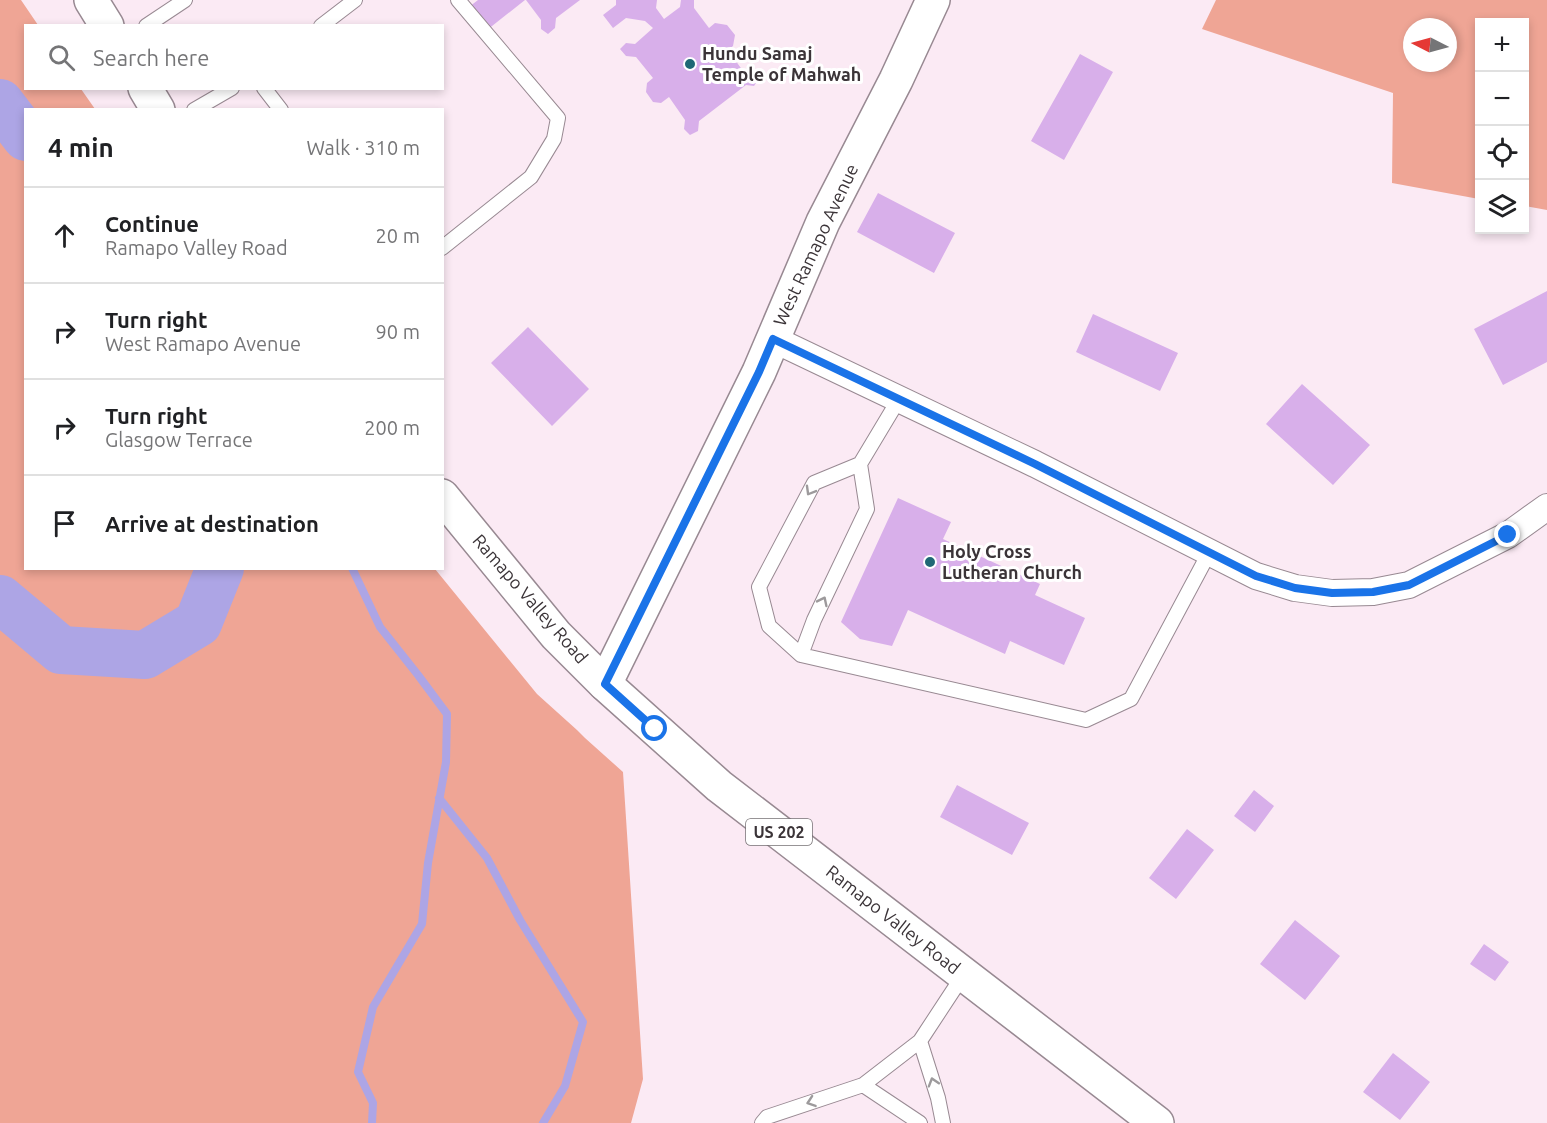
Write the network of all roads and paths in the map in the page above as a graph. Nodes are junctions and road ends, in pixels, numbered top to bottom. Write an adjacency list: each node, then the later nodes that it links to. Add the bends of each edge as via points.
1 (91, 0): 6 (main road)
2 (185, 0): 7 (lane)
3 (355, 0): 8 (lane)
4 (459, 0): 15 (lane, via 558,118 554,139 531,177)
5 (933, 0): 16 (main road, West Ramapo Avenue, via 823,222)
6 (106, 24)
7 (149, 24)
8 (324, 24)
9 (146, 90): 12 (main road)
10 (229, 90): 13 (lane)
11 (266, 90): 14 (lane)
12 (157, 108)
13 (197, 108)
14 (279, 108)
15 (444, 246)
16 (773, 339): 17 (street); 23 (main road, West Ramapo Avenue)
17 (899, 399): 18 (lane); 21 (street)
18 (860, 464): 22 (lane, one-way to 18, via 867,509); 22 (lane, one-way to 22, via 814,483 759,587 769,626)
19 (444, 498): 23 (main road, Ramapo Valley Road / US 202, via 556,635)
20 (1547, 507): 21 (street, via 1508,535 1409,585 1373,592 1332,593 1295,588 1256,576)
21 (1209, 553): 22 (lane, via 1131,699 1086,720)
22 (801, 655)
23 (605, 684): 24 (main road, Ramapo Valley Road / US 202, via 719,786)
24 (964, 974): 25 (lane); 30 (main road, Ramapo Valley Road / US 202)
25 (920, 1041): 26 (lane); 29 (lane, one-way to 25)
26 (863, 1085): 27 (lane, one-way to 27, via 767,1117); 28 (lane)
27 (762, 1123)
28 (920, 1123)
29 (943, 1123)
30 (1157, 1123)

